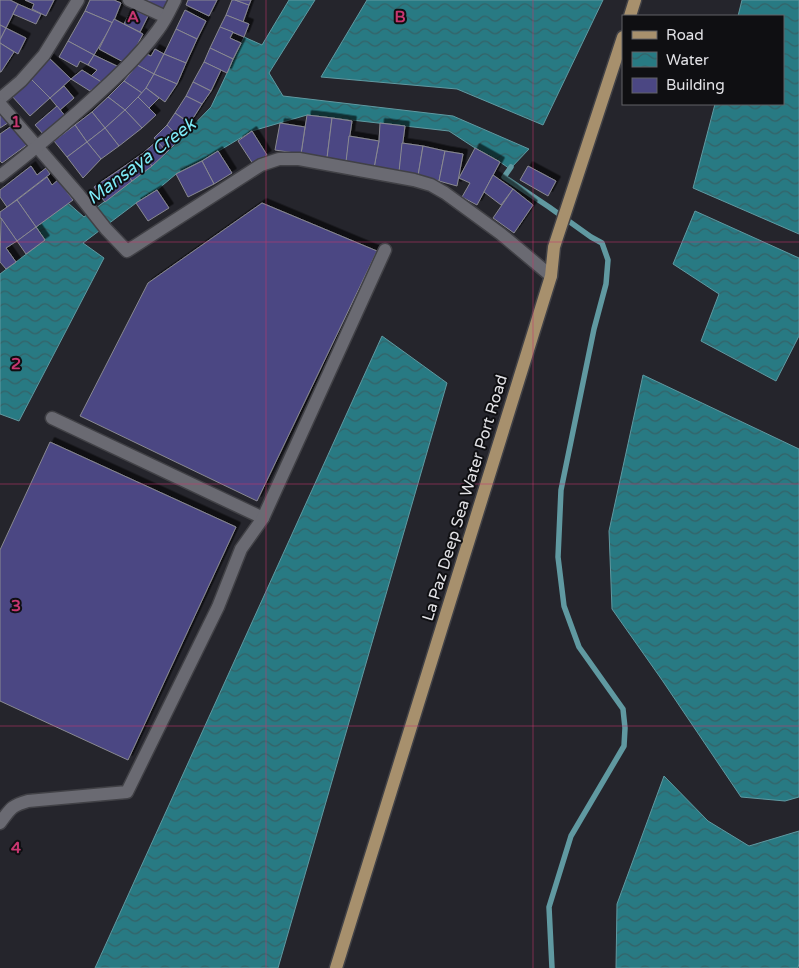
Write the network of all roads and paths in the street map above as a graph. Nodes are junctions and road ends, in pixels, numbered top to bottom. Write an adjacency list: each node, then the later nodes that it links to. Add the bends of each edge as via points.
1 (78, 0): 8 (street, via 44,55 21,81)
2 (129, 0): 6 (street)
3 (175, 0): 6 (street)
4 (635, 0): 5 (main road)
5 (630, 15)
6 (166, 17): 10 (street, via 107,86)
7 (622, 40): 13 (main road, La Paz Deep Sea Water Port Road, via 554,247)
8 (0, 98)
9 (0, 104): 10 (street)
10 (38, 146): 11 (street); 13 (street, via 127,251 261,165 279,159 299,159 431,185)
11 (0, 176)
12 (385, 250): 15 (street)
13 (551, 276): 17 (main road, La Paz Deep Sea Water Port Road)
14 (52, 418): 15 (street)
15 (264, 518): 16 (street, via 241,549 218,607 127,792 28,801 11,808)
16 (0, 822)
17 (336, 968)

